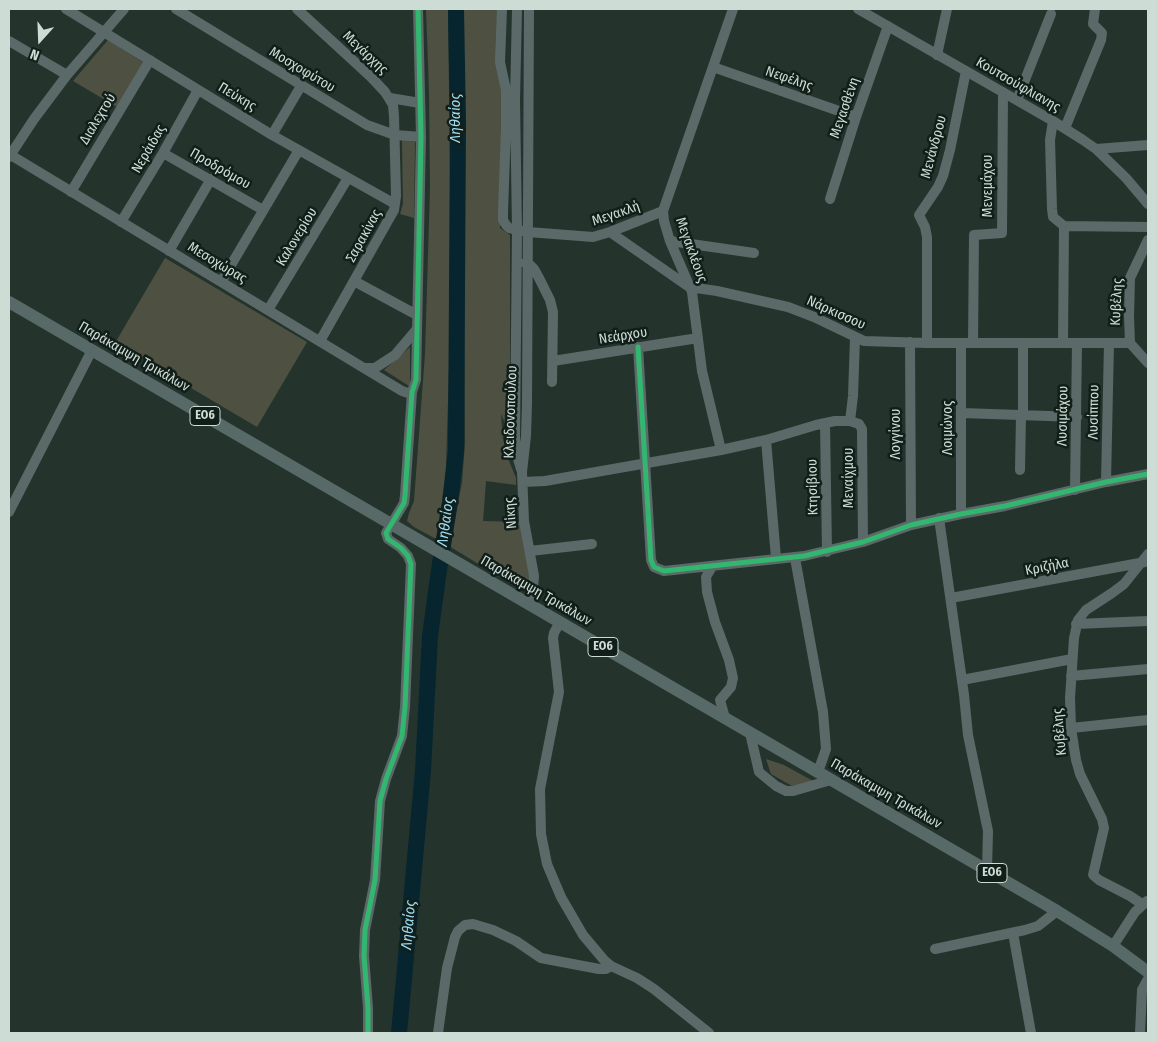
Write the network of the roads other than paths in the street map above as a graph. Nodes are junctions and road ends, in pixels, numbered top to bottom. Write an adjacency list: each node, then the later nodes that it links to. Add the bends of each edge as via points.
1 (66, 9): 15 (street, Πεύκης)
2 (124, 9): 15 (street)
3 (176, 9): 22 (street, Μοσχοφύτου)
4 (297, 9): 26 (street, Μεγάρχης)
5 (418, 9): 28 (street)
6 (502, 9): 23 (street, via 500,62)
7 (517, 9): 23 (street, Κλειδονοπούλου)
8 (529, 9): 52 (street, Κλειδονοπούλου)
9 (733, 9): 19 (street, Μεγακλέους)
10 (858, 9): 14 (street, Κουτσούφλιανης)
11 (947, 9): 17 (street)
12 (1095, 9): 31 (street, via 1093,24 1102,33 1101,40)
13 (1051, 14): 27 (street)
14 (888, 26): 17 (street, Κουτσούφλιανης); 29 (street, Μεγασθένη)
15 (104, 31): 18 (street, Πεύκης); 21 (street)
16 (9, 41): 21 (street)
17 (937, 55): 20 (street, Κουτσούφλιανης)
18 (150, 60): 24 (street, Πεύκης); 42 (street, Διαλεχτού)
19 (713, 67): 29 (street, Νεφέλης); 47 (street, Μεγακλέους)
20 (966, 71): 25 (street, Κουτσούφλιανης); 72 (street, Μενάνδρου, via 943,176 919,215 927,236)
21 (67, 75): 39 (street)
22 (301, 86): 32 (street); 33 (street, Μοσχοφύτου, via 367,125)
23 (510, 88): 51 (street, Κλειδονοπούλου)
24 (198, 90): 32 (street, Πεύκης); 38 (street, Νεράιδας)
25 (1003, 92): 27 (street, Κουτσούφλιανης); 74 (street, Μενεμάχου, via 1002,233 974,235)
26 (390, 98): 28 (street); 33 (street)
27 (1017, 100): 30 (street, Κουτσούφλιανης)
28 (420, 103): 34 (street)
29 (856, 117): 43 (street, Μεγασθένη)
30 (1053, 121): 31 (street, Κουτσούφλιανης); 49 (street, via 1050,140 1052,209 1054,217)
31 (1065, 128): 36 (street, Κουτσούφλιανης)
32 (272, 135): 37 (street, Πεύκης)
33 (395, 135): 34 (street, Μοσχοφύτου); 44 (street, Σαρακίνας)
34 (421, 137): 66 (street)
35 (1148, 145): 36 (street)
36 (1096, 149): 45 (street, Κουτσούφλιανης)
37 (299, 150): 40 (street, Πεύκης); 46 (street)
38 (163, 152): 41 (street, Προδρόμου); 48 (street, Νεράιδας)
39 (9, 155): 42 (street, Μεσοχώρας)
40 (348, 178): 44 (street, Πεύκης); 65 (street, Καλονερίου)
41 (211, 179): 46 (street, Προδρόμου); 56 (street)
42 (72, 192): 48 (street, Μεσοχώρας)
43 (830, 199)
44 (395, 204): 61 (street, Σαρακίνας)
45 (1148, 204)
46 (264, 210): 62 (street)
47 (663, 212): 53 (street, Μεγακλή); 55 (street, Μεγακλέους)
48 (122, 222): 56 (street, Μεσοχώρας)
49 (1064, 226): 50 (street); 76 (street)
50 (1148, 227)
51 (517, 230): 52 (street, Μεγακλή); 59 (street, Κλειδονοπούλου)
52 (528, 232): 53 (street, Μεγακλή, via 593,237); 60 (street, Κλειδονοπούλου)
53 (610, 232): 63 (street, Νάρκισσου)
54 (1148, 240): 58 (street, Κυβέλης)
55 (670, 241): 57 (street); 63 (street, Μεγακλέους)
56 (169, 251): 62 (street, Μεσοχώρας)
57 (754, 252)
58 (1146, 253): 79 (street, Κυβέλης, via 1129,283)
59 (516, 262): 60 (street); 97 (street, Κλειδονοπούλου, via 514,438)
60 (528, 263): 82 (street, via 550,300); 97 (street, Κλειδονοπούλου, via 526,436)
61 (354, 281): 66 (street); 70 (street, Σαρακίνας)
62 (221, 282): 65 (street, Μεσοχώρας)
63 (690, 286): 68 (street, Μεγακλέους); 69 (street, Νάρκισσου, via 788,307)
64 (9, 302): 81 (main road, Παράκαμψη Τρικάλων / ΕΟ6)
65 (268, 310): 70 (street, Μεσοχώρας)
66 (417, 315): 67 (street)
67 (417, 329): 84 (street, via 394,355 375,368); 86 (street, via 416,384)
68 (698, 338): 80 (street, Νεάρχου); 93 (street, Μεγακλέους, via 704,380)
69 (855, 338): 71 (street, Νάρκισσου, via 870,342); 90 (street)
70 (320, 342): 84 (street, Μεσοχώρας)
71 (910, 342): 72 (street, Νάρκισσου); 103 (street, Λογγίνου)
72 (927, 343): 73 (street, Νάρκισσου)
73 (961, 343): 74 (street, Νάρκισσου); 87 (street, Λοιμώνος)
74 (973, 343): 75 (street, Νάρκισσου)
75 (1023, 343): 76 (street, Νάρκισσου); 88 (street)
76 (1062, 343): 77 (street, Νάρκισσου)
77 (1077, 343): 78 (street, Νάρκισσου); 89 (street, Λυσιμάχου)
78 (1109, 343): 79 (street, Νάρκισσου); 98 (street, Λυσίππου)
79 (1130, 343): 83 (street, Κυβέλης)
80 (638, 347): 82 (street, Νεάρχου); 94 (street)
81 (92, 350): 100 (street); 104 (main road, Παράκαμψη Τρικάλων / ΕΟ6)
82 (553, 361): 85 (street)
83 (1148, 363)
84 (364, 368): 86 (street, Μεσοχώρας, via 404,392)
85 (552, 382)
86 (412, 392): 104 (street, via 407,486)
87 (962, 413): 88 (street); 101 (street, Λοιμώνος)
88 (1022, 415): 89 (street); 95 (street)
89 (1077, 417): 99 (street, Λυσιμάχου)
90 (850, 421): 91 (street); 105 (street, Μεναίχμου, via 862,429)
91 (825, 422): 92 (street); 108 (street, Κτησίβιου)
92 (766, 440): 93 (street); 109 (street)
93 (721, 450): 94 (street)
94 (646, 464): 97 (street, via 545,480); 112 (street, via 651,560 654,566 664,572)
95 (1020, 470)
96 (1148, 474): 98 (street)
97 (522, 477): 107 (street, Νίκης, via 524,522)
98 (1106, 482): 99 (street)
99 (1075, 490): 101 (street)
100 (9, 512)
101 (960, 514): 102 (street)
102 (939, 518): 103 (street); 113 (street)
103 (911, 525): 105 (street)
104 (396, 527): 114 (main road, Παράκαμψη Τρικάλων / ΕΟ6); 138 (street, via 386,536 408,556 411,564 403,727 380,802 375,880 364,937)
105 (863, 542): 108 (street)
106 (592, 544): 107 (street)
107 (530, 551): 114 (street, Νίκης, via 534,583)
108 (827, 552): 110 (street)
109 (776, 558): 110 (street); 112 (street)
110 (795, 558): 126 (street, via 823,712 826,749)
111 (1146, 559): 113 (street, Κριζήλα); 117 (street, via 1118,589 1086,610)
112 (712, 567): 122 (street, via 706,577 707,592 733,678 732,687 720,700)
113 (951, 598): 121 (street)
114 (528, 604): 116 (main road, Παράκαμψη Τρικάλων / ΕΟ6)
115 (1148, 621): 117 (street)
116 (560, 622): 122 (main road, Παράκαμψη Τρικάλων / ΕΟ6); 134 (street, via 553,638 559,692 540,789 543,851 551,876 583,935)
117 (1076, 624): 118 (street, Κυβέλης)
118 (1072, 659): 120 (street, Κυβέλης); 121 (street)
119 (1148, 669): 120 (street)
120 (1071, 676): 124 (street, Κυβέλης)
121 (962, 680): 128 (street, via 970,745 988,831)
122 (725, 718): 125 (main road, Παράκαμψη Τρικάλων / ΕΟ6)
123 (1148, 720): 124 (street)
124 (1071, 728): 129 (street, Κυβέλης, via 1074,754 1104,828 1093,875)
125 (750, 732): 126 (main road, Παράκαμψη Τρικάλων / ΕΟ6); 127 (street, via 759,772 776,786 790,792)
126 (818, 772): 127 (main road, Παράκαμψη Τρικάλων / ΕΟ6)
127 (831, 780): 128 (main road, Παράκαμψη Τρικάλων / ΕΟ6)
128 (988, 870): 130 (main road, Παράκαμψη Τρικάλων / ΕΟ6)
129 (1145, 902): 132 (street)
130 (1057, 911): 131 (street, via 1038,926); 132 (main road, Παράκαμψη Τρικάλων / ΕΟ6)
131 (1013, 933): 133 (street); 141 (street)
132 (1113, 946): 135 (main road, Παράκαμψη Τρικάλων / ΕΟ6)
133 (935, 949)
134 (611, 966): 139 (street, via 599,969 541,958 493,930 465,925 455,937 447,968); 140 (street, via 647,984)
135 (1148, 972)
136 (1148, 979): 137 (street, via 1142,990)
137 (1145, 1000): 142 (street)
138 (368, 1033)
139 (438, 1033)
140 (709, 1033)
141 (1031, 1033)
142 (1140, 1033)

